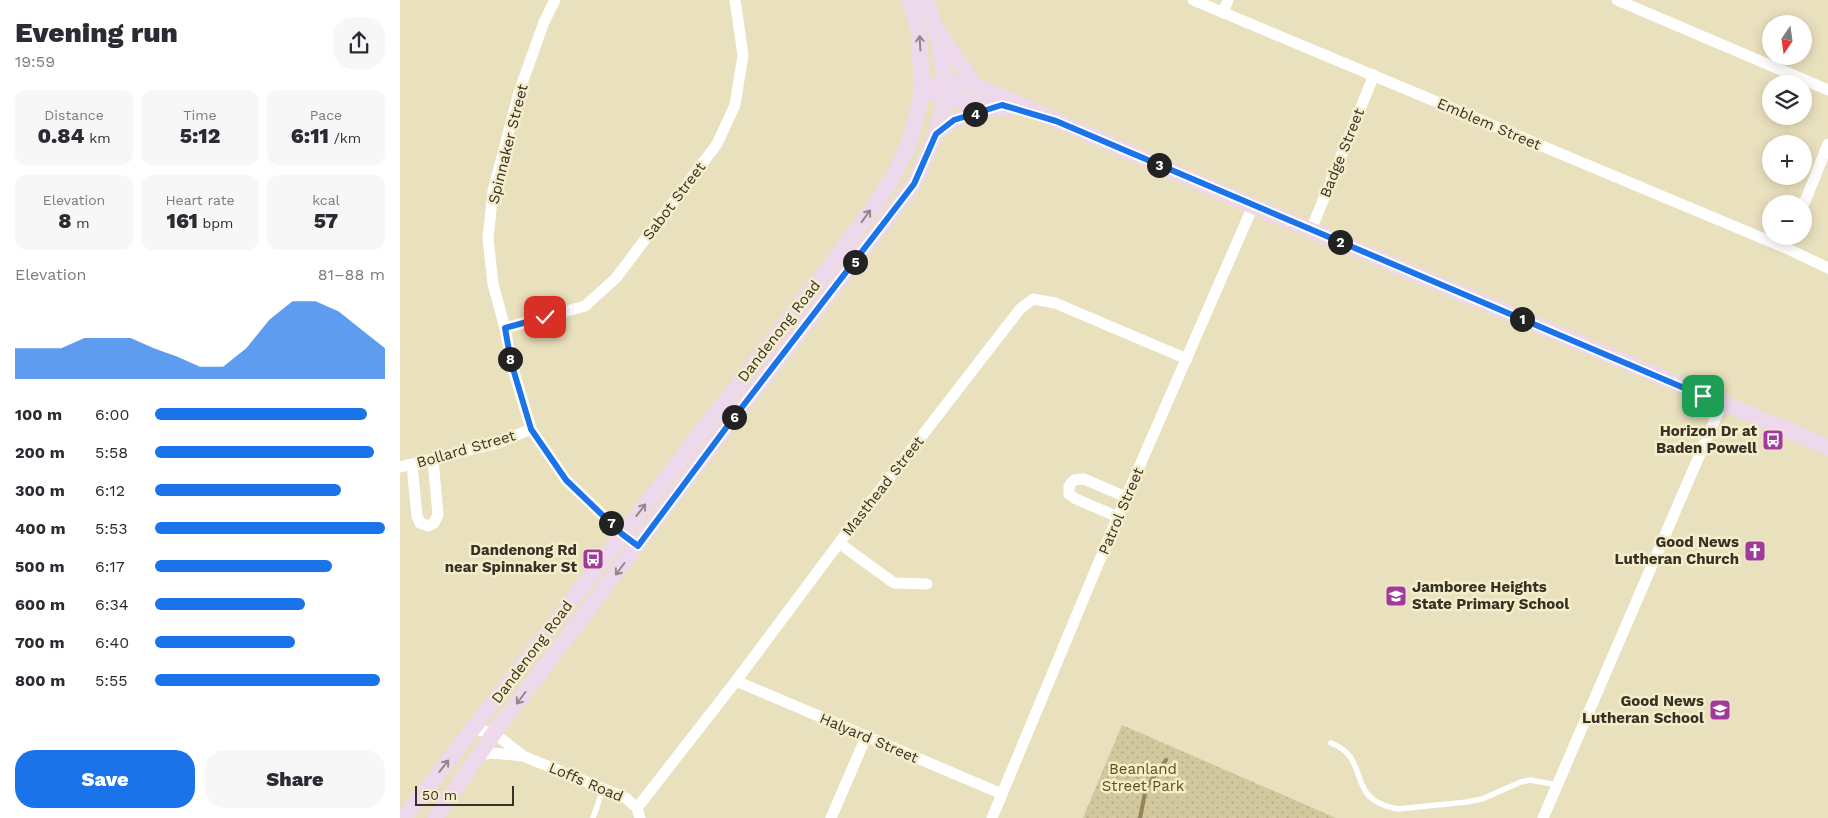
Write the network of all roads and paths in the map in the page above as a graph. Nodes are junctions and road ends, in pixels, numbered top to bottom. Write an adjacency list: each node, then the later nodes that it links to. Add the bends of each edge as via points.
1 (555, 0): 25 (street, Spinnaker Street, via 519,92 493,191 488,238 493,284)
2 (735, 0): 25 (street, Sabot Street, via 743,55 735,105 717,144 616,278 585,306)
3 (909, 0): 12 (main road, Dandenong Road, one-way to 3, via 919,33)
4 (926, 0): 9 (main road, Dandenong Road)
5 (1192, 0): 8 (street, Emblem Street)
6 (1228, 0): 8 (street)
7 (1617, 0): 14 (street)
8 (1223, 13): 10 (street, Emblem Street)
9 (936, 29): 11 (main road); 13 (main road, Dandenong Road)
10 (1374, 75): 21 (street, Badge Street); 23 (street, Emblem Street)
11 (975, 86): 13 (main road); 16 (main road)
12 (922, 88): 13 (main road); 34 (main road, Dandenong Road, one-way to 12, via 874,206 908,146)
13 (944, 90): 15 (main road); 17 (main road, Dandenong Road)
14 (1828, 90)
15 (1002, 105): 16 (main road); 17 (main road, via 954,120)
16 (1056, 121): 20 (main road)
17 (936, 134): 36 (main road, Dandenong Road, via 914,184)
18 (1828, 144): 19 (street)
19 (1808, 195)
20 (1254, 206): 21 (main road); 26 (street, Patrol Street)
21 (1311, 230): 27 (main road)
22 (1787, 245): 23 (street)
23 (1786, 248): 24 (street, Emblem Street)
24 (1828, 268)
25 (505, 328): 28 (street, Spinnaker Street, via 511,362)
26 (1187, 359): 32 (street, Patrol Street); 35 (street, Masthead Street, via 1055,303 1033,299 1020,309)
27 (1722, 403): 29 (main road); 45 (street)
28 (531, 429): 30 (street, Bollard Street, via 498,443); 34 (street, Spinnaker Street, via 566,480)
29 (1828, 447)
30 (433, 460): 31 (street, Bollard Street); 31 (street, via 438,515 428,526 420,523 417,516)
31 (406, 466)
32 (1126, 497): 33 (street, Patrol Street); 33 (street, via 1084,479 1074,480 1069,486 1069,494 1076,500)
33 (1118, 517): 47 (street, Patrol Street)
34 (622, 534): 36 (street, Spinnaker Street); 39 (main road, Dandenong Road)
35 (839, 543): 37 (street, via 894,583); 38 (street, Masthead Street)
36 (638, 546): 40 (main road, Dandenong Road, one-way to 40)
37 (928, 584)
38 (736, 681): 41 (street, Halyard Street); 48 (street, Masthead Street)
39 (473, 729): 40 (street, Loffs Road); 49 (main road, Dandenong Road, one-way to 39)
40 (494, 734): 43 (main road, Dandenong Road); 44 (street, Loffs Road)
41 (866, 737): 47 (street, Halyard Street); 52 (street)
42 (1331, 743): 45 (lane, via 1353,759 1367,795 1388,808 1467,802 1530,780)
43 (478, 755): 44 (street, Loffs Road, via 492,752); 50 (main road, Dandenong Road)
44 (523, 756): 46 (street, Loffs Road)
45 (1558, 785): 54 (street)
46 (603, 789): 48 (street, Loffs Road, via 626,798); 51 (lane)
47 (1002, 794): 53 (street, Patrol Street)
48 (638, 813)
49 (404, 818)
50 (435, 818)
51 (592, 818)
52 (831, 818)
53 (992, 818)
54 (1543, 818)

